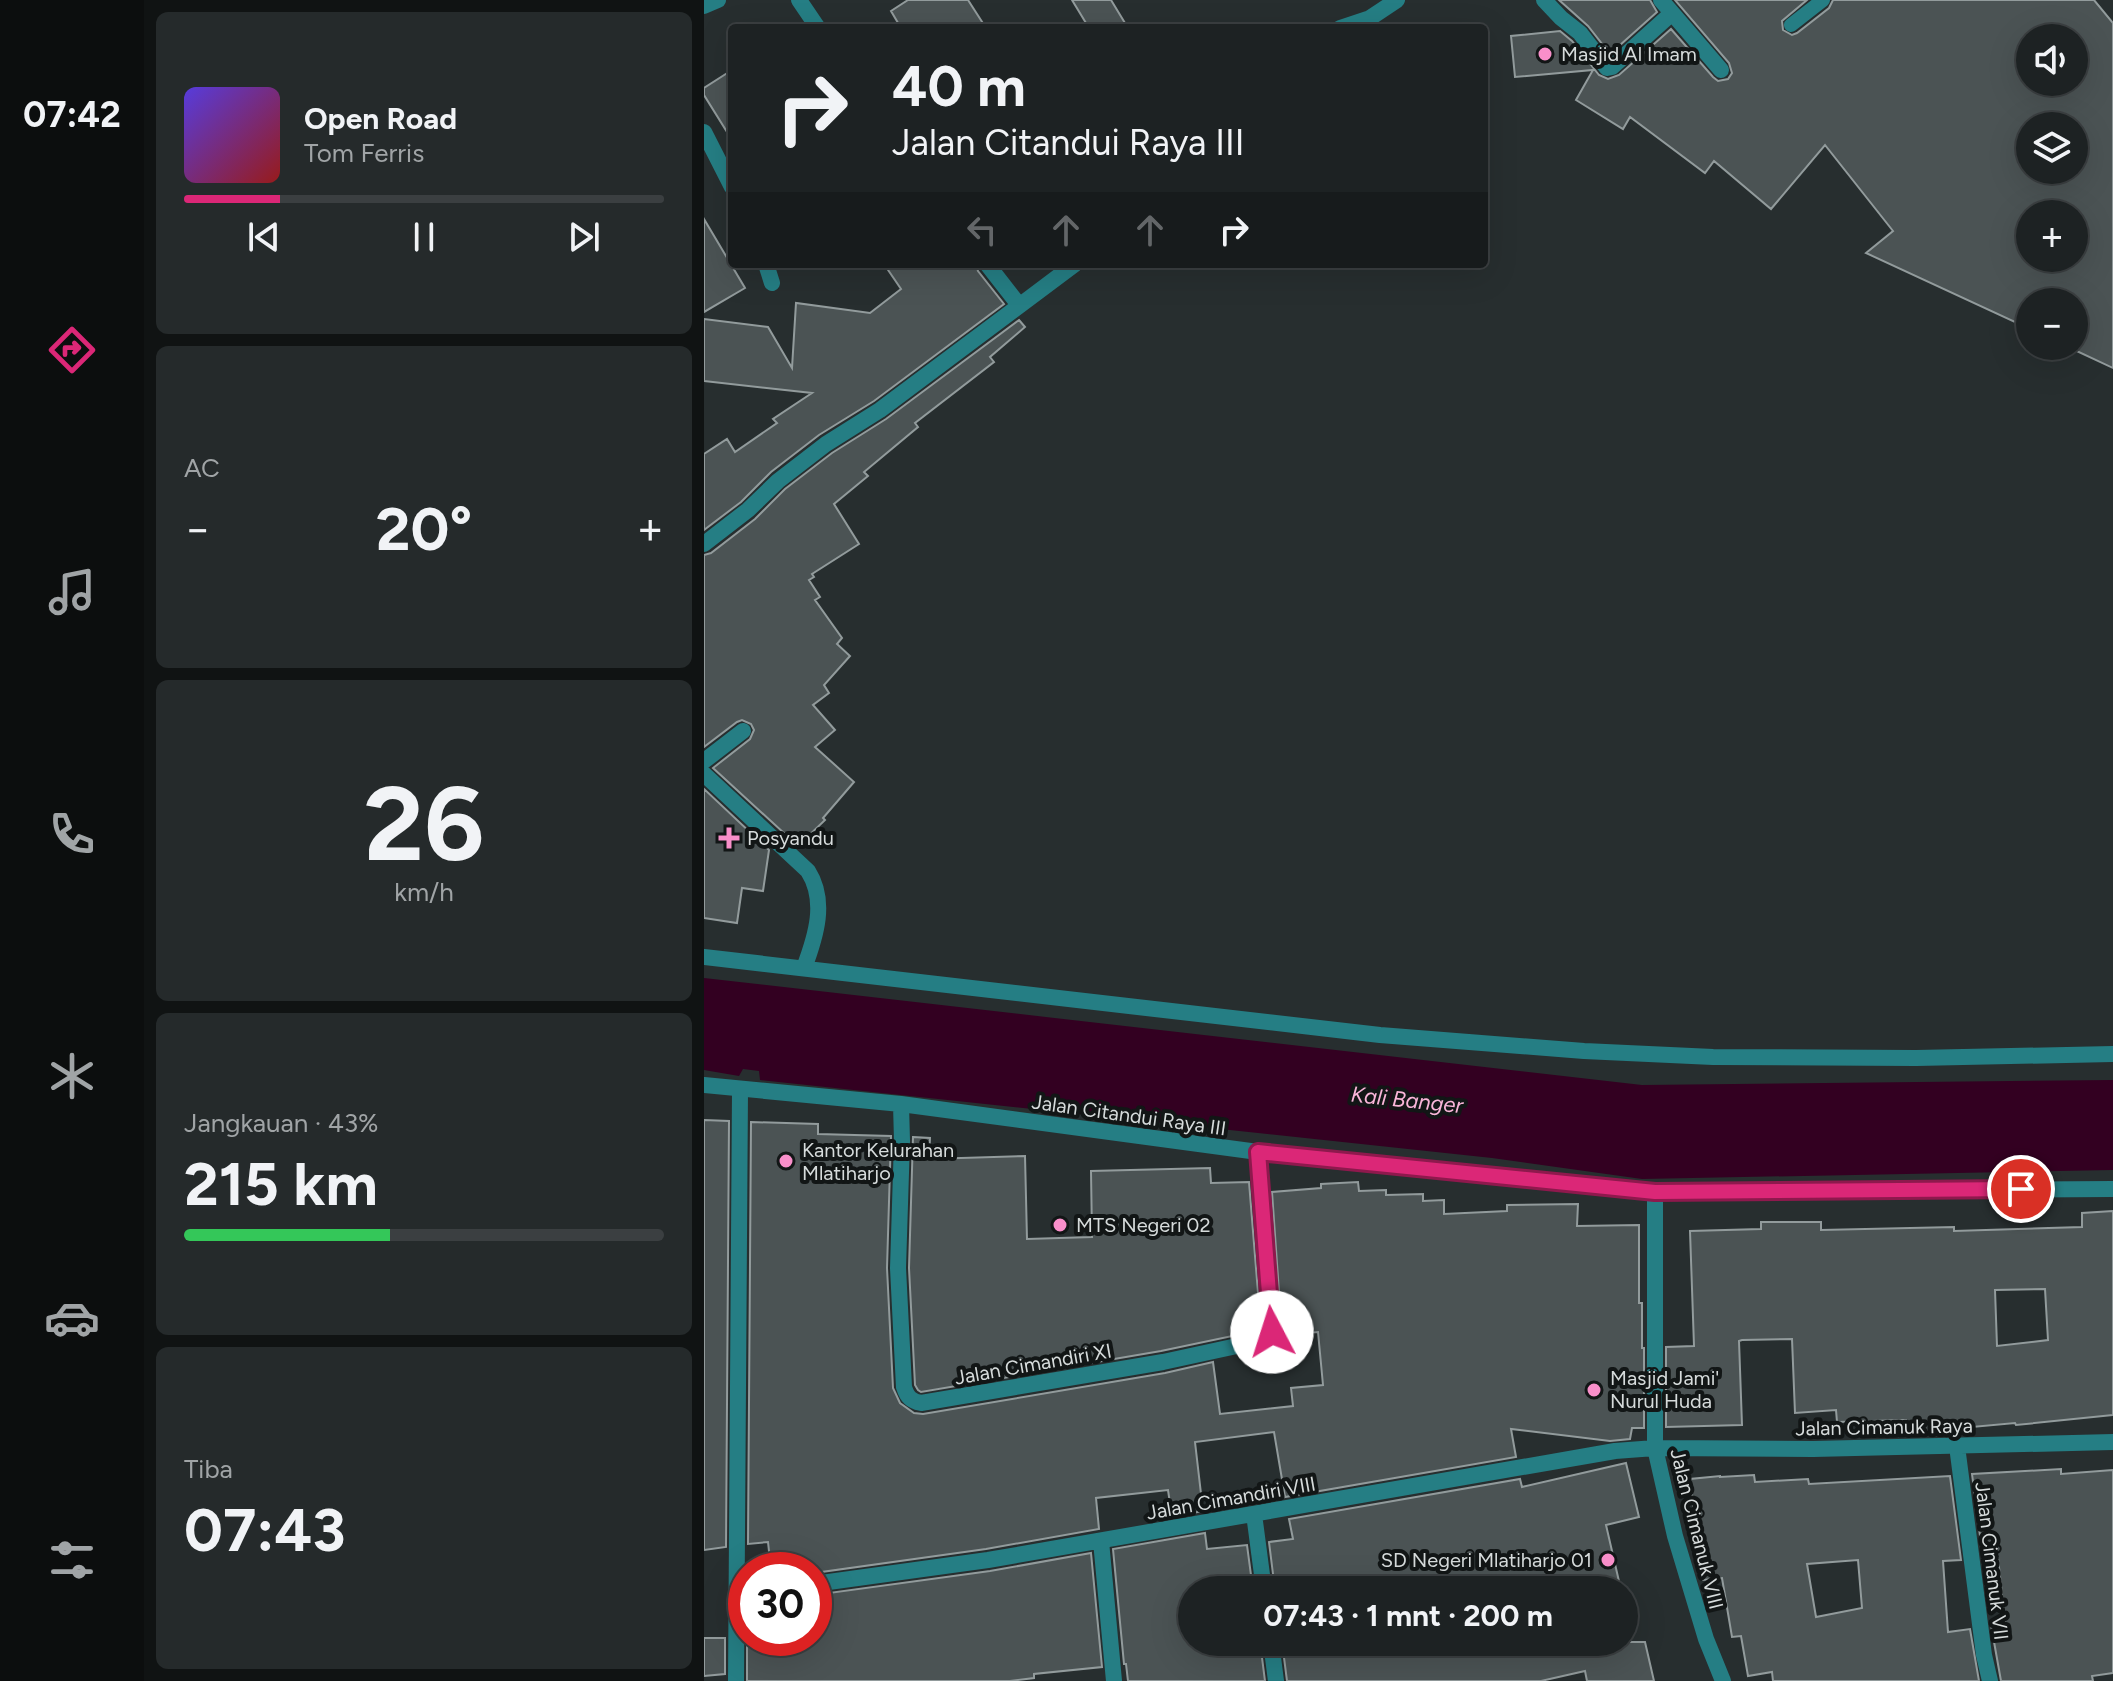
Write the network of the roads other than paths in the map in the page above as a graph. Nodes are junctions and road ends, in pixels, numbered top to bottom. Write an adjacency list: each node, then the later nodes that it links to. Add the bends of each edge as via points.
1 (718, 0): 7 (street)
2 (799, 0): 9 (street)
3 (1397, 0): 10 (street, via 1370,18)
4 (1544, 0): 8 (street, via 1607,68)
5 (1661, 0): 8 (street)
6 (1823, 0): 11 (lane)
7 (704, 6)
8 (1671, 14): 12 (street)
9 (815, 24)
10 (1348, 24)
11 (1791, 25)
12 (1721, 70)
13 (704, 132): 14 (street)
14 (728, 179)
15 (767, 268): 18 (street)
16 (990, 268): 19 (street)
17 (1070, 268): 19 (street)
18 (772, 283)
19 (1019, 305): 20 (street, via 826,444)
20 (704, 544)
21 (743, 731): 22 (street)
22 (704, 761)
23 (704, 774): 25 (street, via 816,883 819,919)
24 (704, 957): 25 (street)
25 (804, 968): 26 (street, via 1380,1035 1584,1051 1729,1057)
26 (2113, 1054)
27 (704, 1085): 28 (street, Jalan Citandui Raya III)
28 (740, 1090): 29 (street, Jalan Citandui Raya III); 38 (street)
29 (901, 1104): 30 (street, Jalan Citandui Raya III); 30 (street, Jalan Cimandiri XI, via 898,1268 904,1387 907,1396 921,1403 1269,1339)
30 (1258, 1152): 32 (street, Jalan Citandui Raya III)
31 (2113, 1189): 32 (street, Jalan Citandui Raya III)
32 (1655, 1192): 35 (street, Jalan Cimanuk VIII)
33 (2113, 1442): 34 (street, Jalan Cimanuk Raya)
34 (1957, 1446): 35 (street, Jalan Cimanuk Raya); 47 (street, Jalan Cimanuk VII)
35 (1655, 1448): 36 (street, Jalan Cimandiri VIII); 46 (street, Jalan Cimanuk VIII, via 1675,1536)
36 (1254, 1514): 37 (street, Jalan Cimandiri VIII); 39 (street)
37 (1101, 1541): 40 (street, Jalan Cimandiri VIII); 44 (street)
38 (741, 1552)
39 (1262, 1576)
40 (832, 1582)
41 (737, 1656): 43 (street)
42 (1273, 1656): 45 (street)
43 (736, 1681)
44 (1114, 1681)
45 (1276, 1681)
46 (1723, 1681)
47 (1990, 1681)

